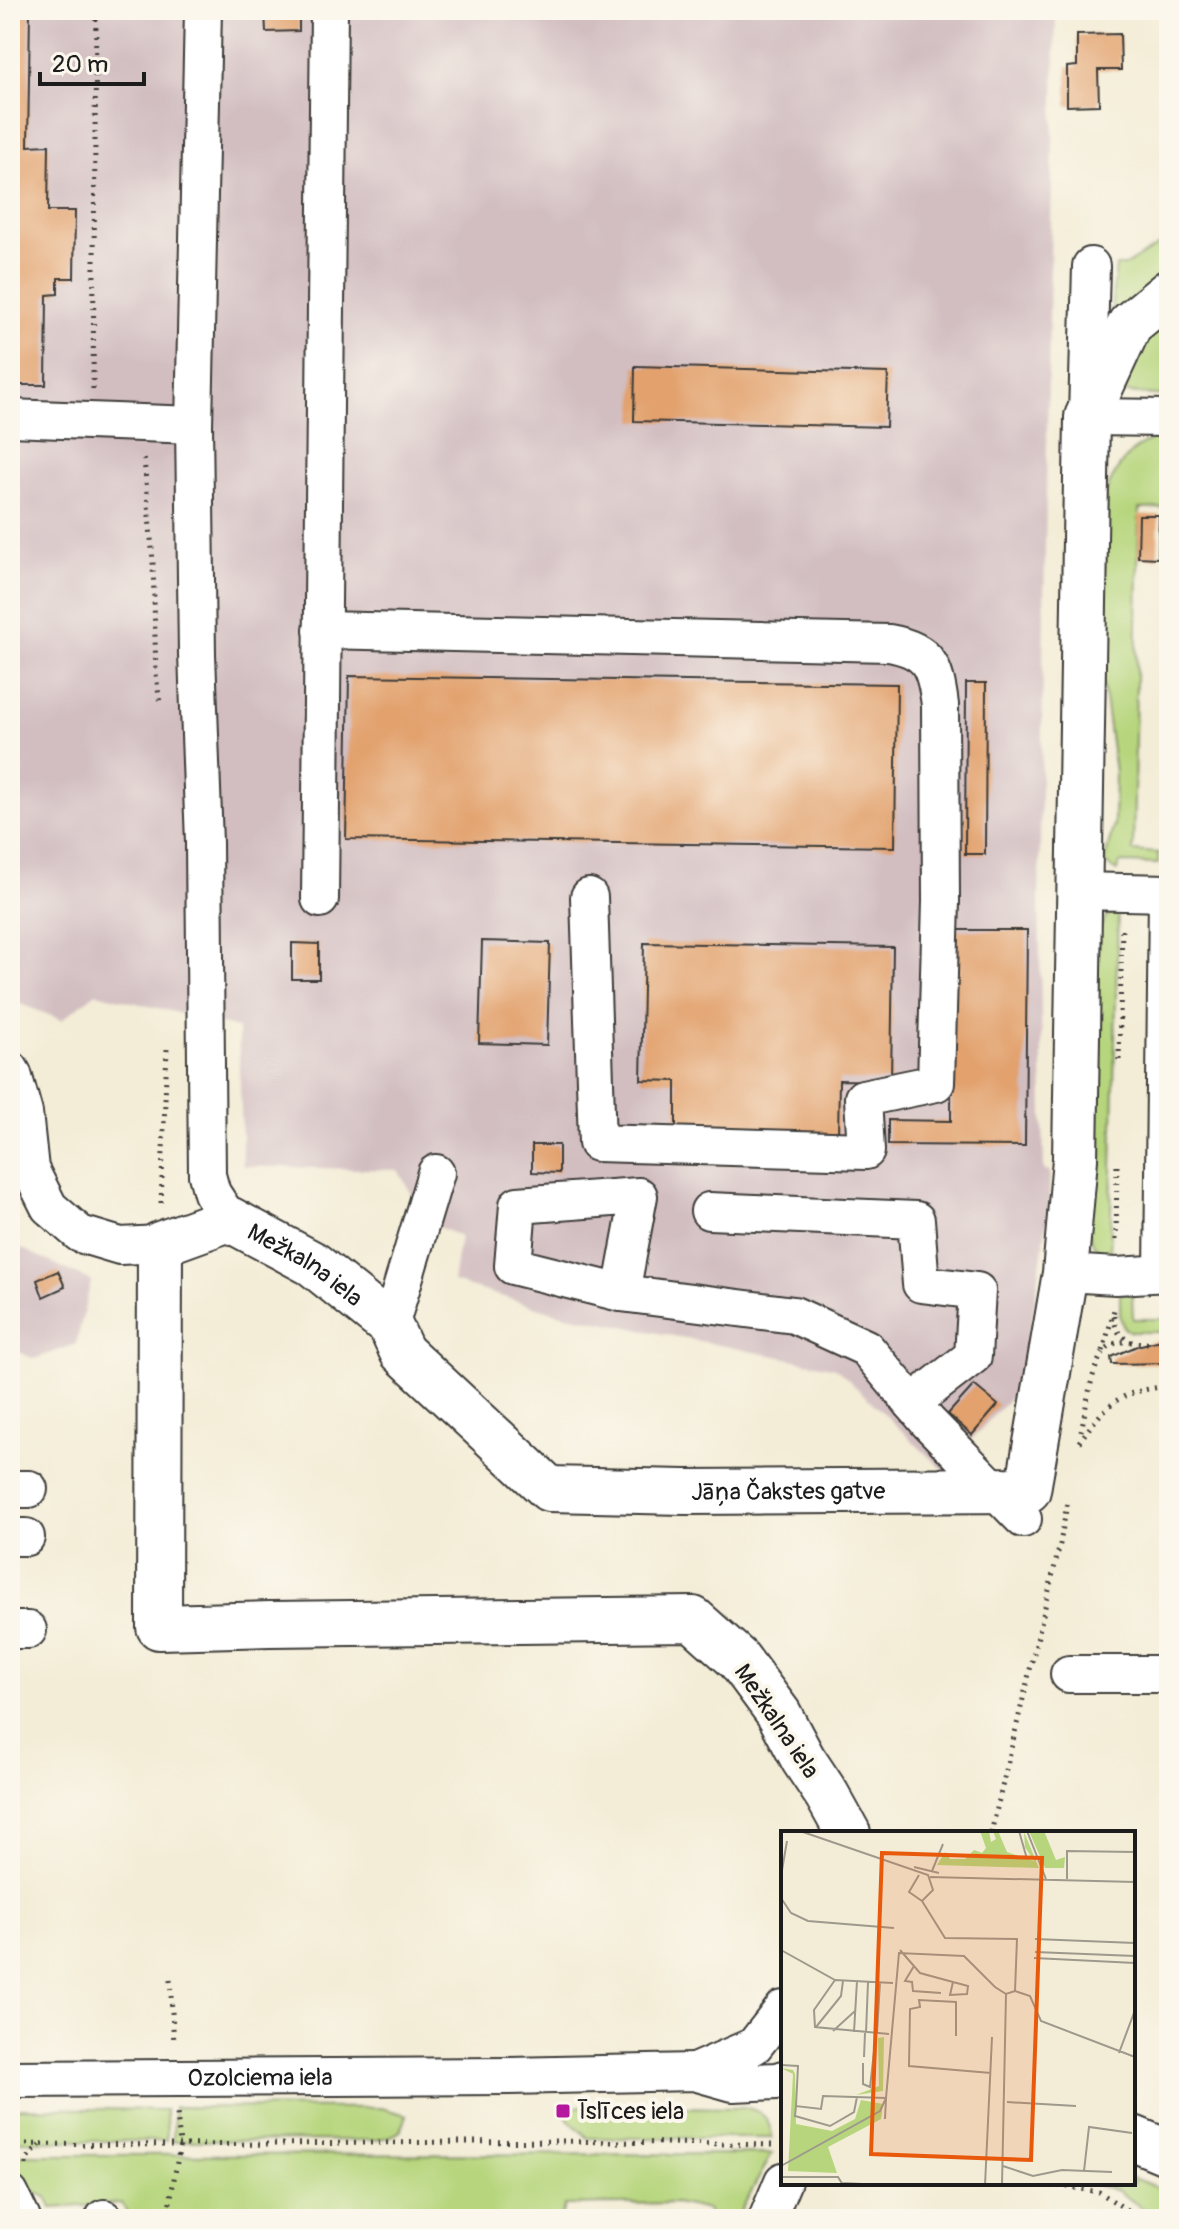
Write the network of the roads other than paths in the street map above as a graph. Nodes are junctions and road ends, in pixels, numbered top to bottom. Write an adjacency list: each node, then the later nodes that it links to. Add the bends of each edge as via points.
1 (203, 10): 8 (street)
2 (329, 10): 9 (street)
3 (1091, 266): 5 (street)
4 (1169, 292): 5 (highway, via 1130,324)
5 (1087, 417): 7 (street); 10 (highway)
6 (10, 418): 8 (street)
7 (1169, 418)
8 (194, 425): 17 (street, via 207,1175)
9 (322, 630): 12 (street, via 889,643 910,647 927,660 937,680 940,705 936,1083 863,1098 866,1151 597,1143); 13 (street)
10 (1079, 891): 11 (street); 19 (highway, via 1075,1159)
11 (1168, 893): 20 (street)
12 (589, 897)
13 (320, 899)
14 (10, 1069): 18 (street, Mežkalna iela, via 24,1113 30,1169 49,1207 80,1234 120,1246)
15 (436, 1173): 22 (street)
16 (709, 1211): 23 (street, via 916,1220 921,1284 977,1291 973,1356)
17 (229, 1219): 18 (highway, Mežkalna iela); 22 (highway, Mežkalna iela, via 313,1264)
18 (160, 1244): 28 (highway, Mežkalna iela, via 159,1627 693,1619 739,1660 779,1714)
19 (1065, 1273): 20 (street); 25 (highway)
20 (1166, 1273)
21 (621, 1293): 23 (street, via 794,1315 866,1348)
22 (390, 1326): 24 (highway, Mežkalna iela, via 402,1352)
23 (912, 1403): 25 (street, via 958,1454)
24 (549, 1489): 25 (highway, Jāņa Čakstes gatve)
25 (1039, 1502)
26 (1069, 1674): 27 (street)
27 (1169, 1674)
28 (847, 1831)
29 (781, 2012): 30 (street, via 754,2046)
30 (694, 2072): 31 (street, Ozolciema iela); 33 (street, Ozolciema iela, via 733,2083)
31 (509, 2076): 32 (street, Ozolciema iela); 34 (street, Ozolciema iela, via 599,2095 754,2097)
32 (10, 2079)
33 (781, 2080)
34 (781, 2103)
35 (1135, 2139): 36 (highway)
36 (1169, 2153)
37 (1135, 2164): 38 (highway)
38 (1169, 2172)
39 (781, 2185): 42 (street)
40 (10, 2194): 41 (street)
41 (22, 2219)
42 (767, 2219)

